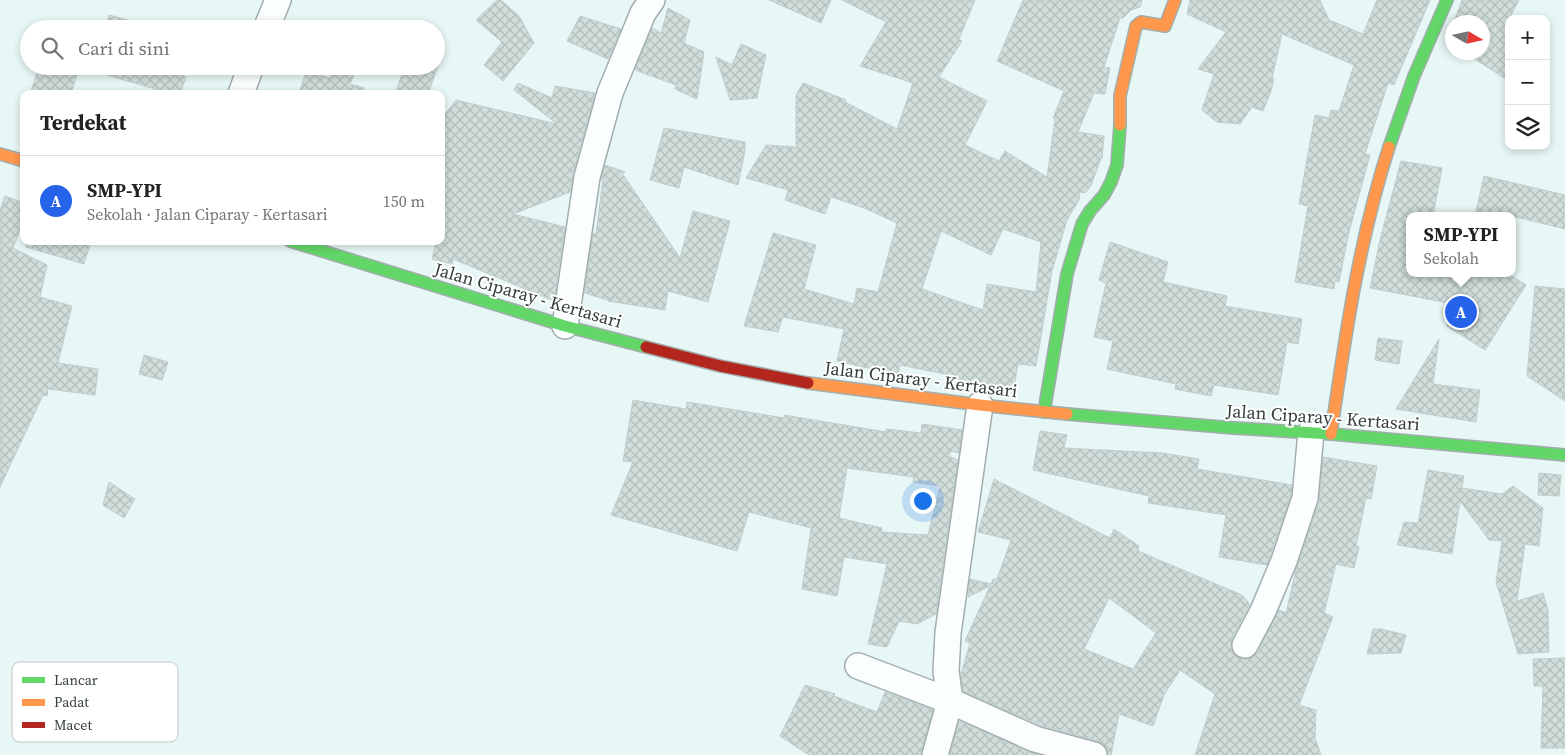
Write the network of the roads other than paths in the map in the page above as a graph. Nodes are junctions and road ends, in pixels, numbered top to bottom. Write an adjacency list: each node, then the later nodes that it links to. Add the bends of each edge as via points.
1 (278, 0): 5 (street)
2 (652, 0): 11 (street, via 643,13 610,93 587,177)
3 (1175, 0): 13 (main road, via 1165,26 1141,22 1136,26 1120,96 1117,165 1104,195 1082,224 1066,274)
4 (1447, 0): 14 (main road, via 1406,93 1374,194)
5 (270, 20)
6 (248, 75): 7 (street)
7 (242, 90)
8 (0, 154): 9 (main road)
9 (20, 160)
10 (303, 245): 11 (main road, Jalan Ciparay - Kertasari)
11 (565, 326): 12 (main road, Jalan Ciparay - Kertasari, via 730,368 804,382)
12 (980, 405): 13 (main road, Jalan Ciparay - Kertasari); 18 (street, via 948,633 946,671)
13 (1044, 412): 14 (main road, Jalan Ciparay - Kertasari)
14 (1321, 433): 15 (main road, Jalan Ciparay - Kertasari); 16 (street, via 1305,498 1284,561)
15 (1565, 455)
16 (1245, 645)
17 (858, 666): 18 (street)
18 (950, 701): 19 (street); 20 (street, via 1035,739)
19 (935, 755)
20 (1094, 755)

